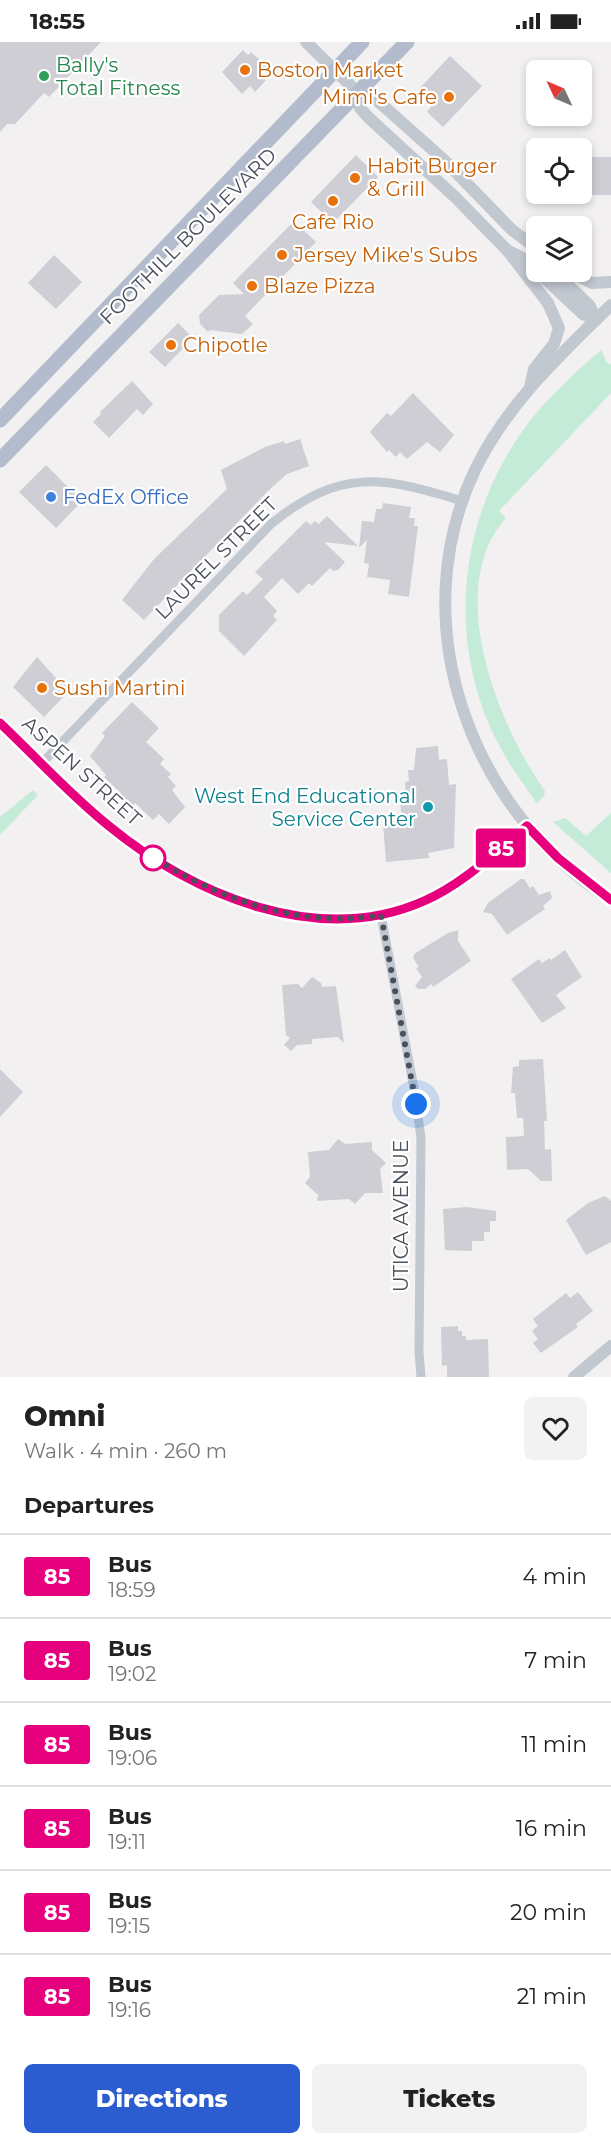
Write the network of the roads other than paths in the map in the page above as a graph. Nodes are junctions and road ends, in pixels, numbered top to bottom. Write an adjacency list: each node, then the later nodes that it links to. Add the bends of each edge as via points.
1 (306, 42): 4 (street)
2 (362, 42): 4 (main road, FOOTHILL BOULEVARD)
3 (407, 42): 5 (main road, FOOTHILL BOULEVARD)
4 (335, 70): 5 (street); 16 (main road, FOOTHILL BOULEVARD)
5 (358, 93): 6 (street, via 370,94); 7 (street, via 360,108 368,117); 17 (main road, FOOTHILL BOULEVARD)
6 (526, 241)
7 (507, 250): 8 (street); 15 (street, via 548,303 559,328 555,344 534,369)
8 (526, 261)
9 (549, 282): 14 (street, via 583,314)
10 (565, 282): 14 (street, via 590,306)
11 (590, 282): 12 (street)
12 (611, 282)
13 (611, 305): 14 (street)
14 (596, 320): 15 (street)
15 (530, 388): 18 (street, via 500,426)
16 (0, 420)
17 (0, 460)
18 (462, 501): 20 (street, LAUREL STREET, via 409,485 378,481 335,485 290,508); 21 (street, via 446,584 450,667 461,711 478,753)
19 (0, 723): 20 (street, ASPEN STREET)
20 (42, 763): 23 (street, ASPEN STREET, via 125,839 206,886 298,916 341,920)
21 (527, 826): 22 (street, via 558,858); 23 (street, ASPEN STREET, via 452,886 423,902)
22 (611, 900)
23 (381, 915): 25 (street, UTICA AVENUE, via 421,1138)
24 (611, 1346): 26 (street)
25 (421, 1377)
26 (574, 1377)

